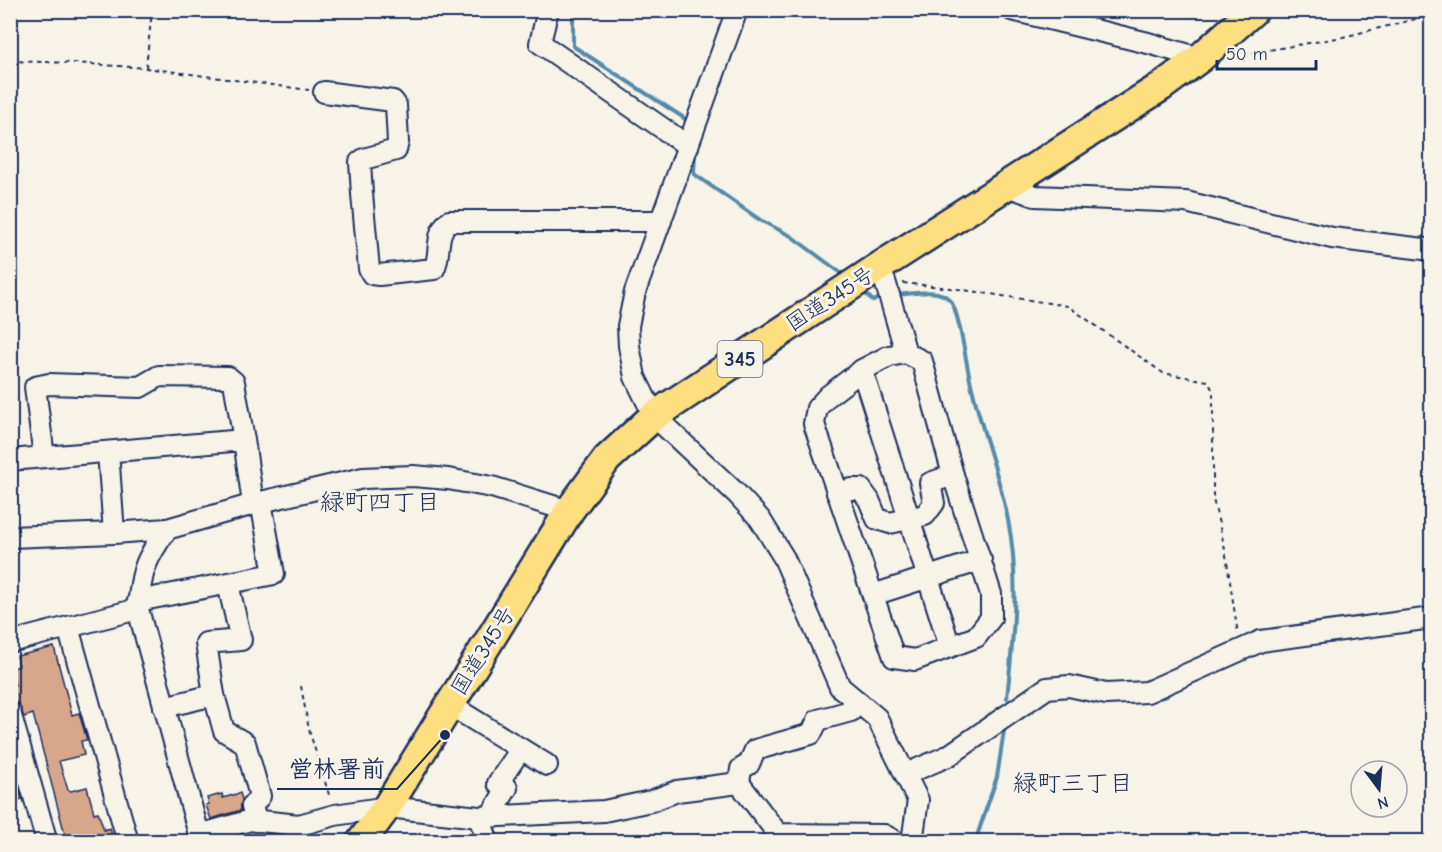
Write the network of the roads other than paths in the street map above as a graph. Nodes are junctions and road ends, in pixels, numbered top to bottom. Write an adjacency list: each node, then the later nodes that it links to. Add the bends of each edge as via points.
1 (548, 10): 7 (street, via 540,44)
2 (737, 10): 7 (street)
3 (1012, 10): 5 (street)
4 (1254, 10): 5 (highway, 国道345号 / 345)
5 (1200, 58): 8 (highway, 国道345号 / 345)
6 (324, 92): 9 (street, via 393,101 396,105 396,150 360,162 372,274 434,269 443,227 449,222)
7 (688, 146): 9 (street)
8 (1006, 186): 10 (street, via 1035,196 1186,202 1332,238); 11 (highway, 国道345号 / 345)
9 (661, 221): 14 (street, via 635,292 628,326 635,377)
10 (1431, 250)
11 (880, 275): 12 (street); 14 (highway, 国道345号 / 345)
12 (906, 353): 13 (street, via 889,356); 19 (street, via 922,362)
13 (862, 370): 20 (street, via 817,408 814,424); 23 (street)
14 (654, 416): 22 (highway, 国道345号 / 345, via 607,459); 37 (street, via 760,519 784,558 840,687)
15 (244, 440): 16 (street); 17 (street, via 234,382 228,377 159,376 140,387 49,384 35,387); 21 (street)
16 (108, 452): 17 (street); 25 (street)
17 (44, 457): 18 (street)
18 (10, 460)
19 (953, 475): 23 (street, via 930,483 934,503 925,515); 27 (street)
20 (837, 493): 23 (street, via 861,489 878,519 890,523); 30 (street)
21 (257, 503): 22 (street, via 363,478 412,477 492,487); 24 (street); 29 (street, via 274,574)
22 (569, 511): 38 (highway, 国道345号 / 345)
23 (910, 518): 28 (street)
24 (167, 529): 25 (street); 31 (street, via 140,578)
25 (114, 533): 26 (street)
26 (10, 537)
27 (981, 560): 28 (street); 35 (street, via 991,594 991,618 976,637)
28 (929, 578): 30 (street); 35 (street)
29 (228, 584): 31 (street); 36 (street, via 241,640 206,643)
30 (873, 595): 35 (street, via 894,657 915,660)
31 (138, 605): 33 (street); 39 (street)
32 (1431, 618): 43 (street, via 1261,641 1147,692 1047,688 948,756)
33 (68, 627): 34 (street); 51 (street)
34 (10, 642)
35 (950, 647)
36 (214, 695): 39 (street); 47 (street, via 224,731 245,743 260,796 252,806)
37 (857, 701): 43 (street, via 877,718); 44 (street, via 851,711 819,720 811,734 755,750 749,764 741,769)
38 (450, 705): 41 (street); 45 (highway, 国道345号 / 345)
39 (164, 707): 48 (street)
40 (10, 712): 50 (street)
41 (520, 749): 42 (street); 46 (street, via 498,783 507,788)
42 (547, 765)
43 (906, 774): 55 (street, via 918,800)
44 (738, 783): 46 (street, via 677,791 604,811); 49 (street)
45 (387, 807): 46 (street); 47 (street, via 299,825); 52 (highway, 国道345号 / 345)
46 (484, 817): 53 (street)
47 (256, 821): 48 (street)
48 (200, 838)
49 (778, 838): 54 (street, via 884,835)
50 (47, 842)
51 (128, 842)
52 (361, 842)
53 (488, 842)
54 (897, 842)
55 (912, 842)

